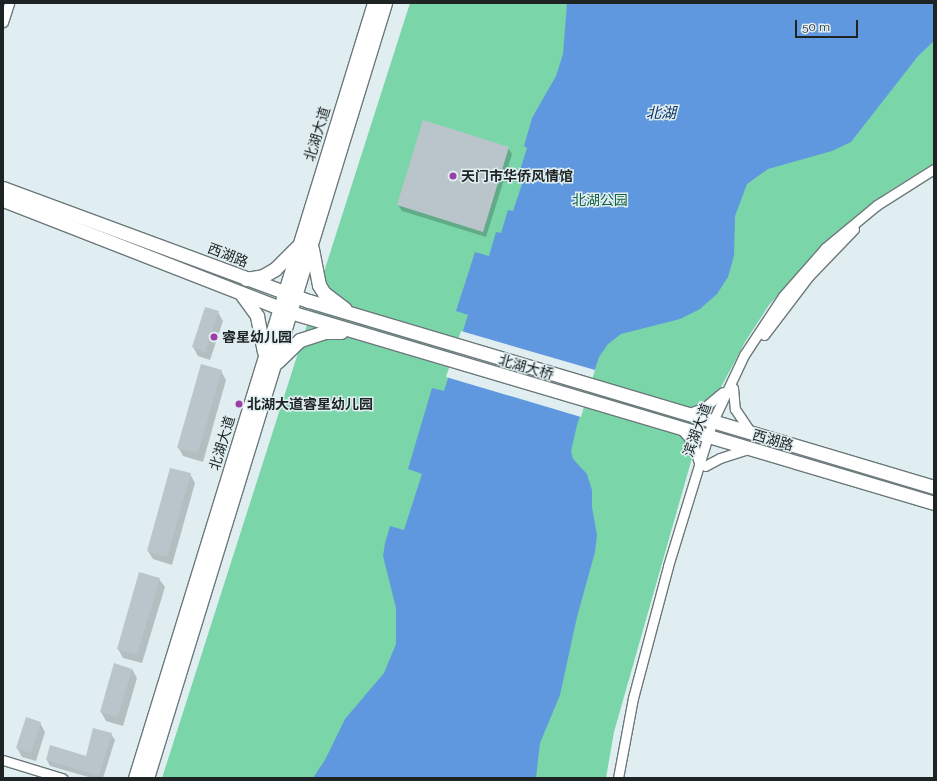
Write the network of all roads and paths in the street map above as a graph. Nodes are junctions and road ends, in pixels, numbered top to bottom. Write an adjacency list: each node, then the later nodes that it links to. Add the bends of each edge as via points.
1 (9, 3): 4 (street)
2 (374, 3): 9 (main road, 北湖大道)
3 (385, 3): 9 (main road, 北湖大道)
4 (3, 22)
5 (934, 169): 18 (street, 滨湖大道, via 877,205 825,248 764,323)
6 (934, 176): 18 (street, 滨湖大道, via 912,188 854,229 829,253 774,320)
7 (3, 188): 10 (main road, 西湖路)
8 (3, 200): 11 (main road)
9 (306, 242): 10 (main road, via 275,269 263,276); 12 (main road, 北湖大道); 14 (main road, via 319,285 332,300)
10 (245, 279): 12 (main road, 西湖路)
11 (240, 294): 13 (main road); 17 (main road, via 258,318)
12 (290, 295): 13 (main road, 北湖大道); 14 (main road, 西湖路)
13 (285, 310): 15 (main road); 17 (main road, 北湖大道)
14 (357, 316): 16 (main road, 西湖路)
15 (353, 331): 17 (main road, via 324,332 311,336); 20 (main road, 北湖大桥)
16 (445, 343): 19 (main road, 北湖大桥)
17 (269, 362): 32 (main road, 北湖大道); 33 (main road, 北湖大道)
18 (731, 387): 21 (street, via 712,402); 22 (street, 滨湖大道); 24 (street, via 739,416)
19 (608, 392): 21 (main road, 西湖路)
20 (603, 406): 23 (main road, 西湖路)
21 (686, 415): 22 (main road, 西湖路)
22 (715, 423): 24 (main road, 西湖路); 25 (street, 滨湖大道)
23 (682, 430): 25 (main road, 西湖路); 27 (street, via 694,445)
24 (752, 434): 28 (main road, 西湖路)
25 (710, 438): 26 (main road, 西湖路); 27 (street, 滨湖大道)
26 (747, 449): 27 (street); 29 (main road, 西湖路)
27 (702, 465): 34 (street, 滨湖大道, via 648,637); 35 (street, 滨湖大道, via 639,699)
28 (934, 487)
29 (934, 503)
30 (3, 760): 31 (street)
31 (62, 778)
32 (135, 778)
33 (147, 778)
34 (618, 778)
35 (624, 778)

